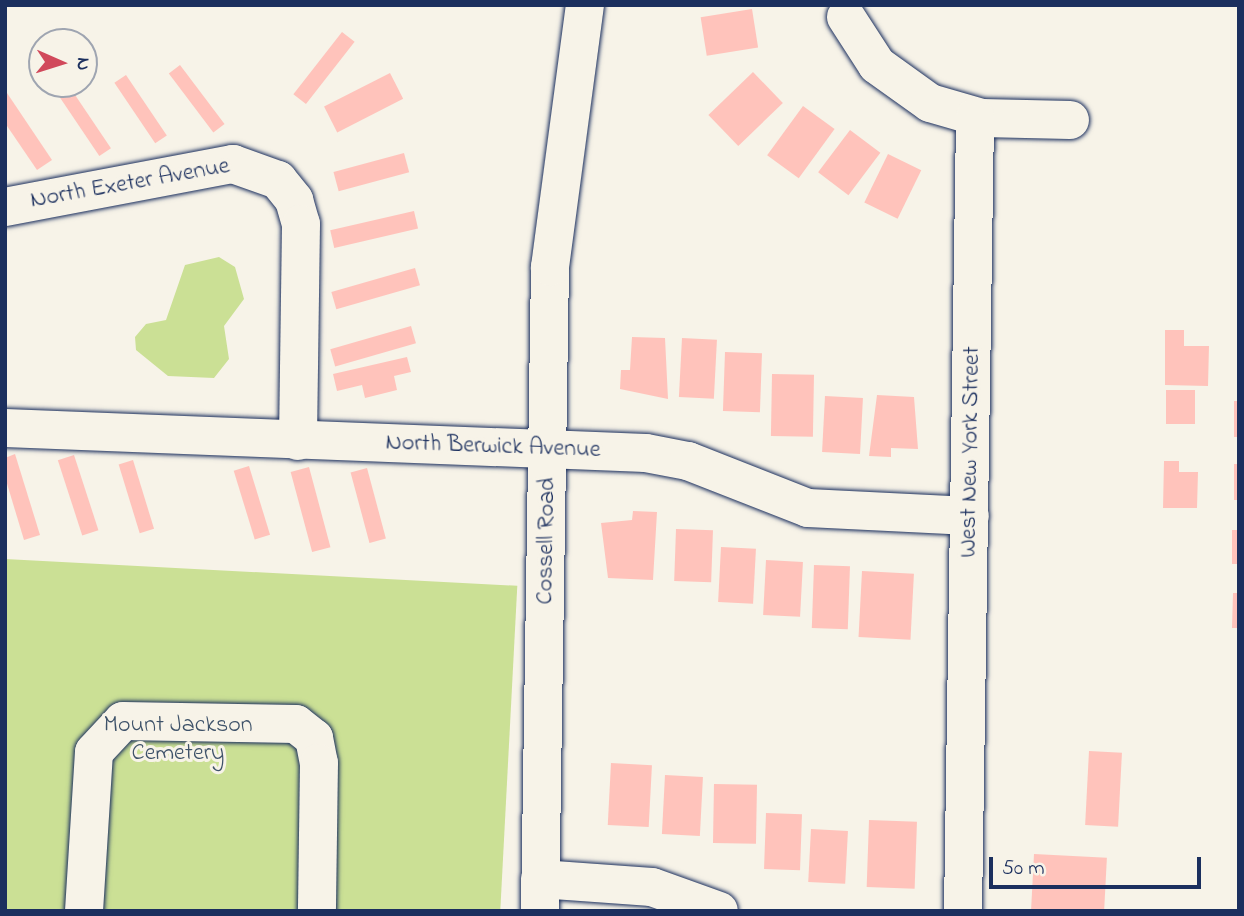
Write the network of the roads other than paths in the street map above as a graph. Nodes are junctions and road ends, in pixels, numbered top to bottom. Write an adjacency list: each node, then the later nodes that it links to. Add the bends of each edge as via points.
1 (585, 5): 8 (street, Cossell Road, via 552,228)
2 (846, 17): 3 (street, via 871,57 909,93)
3 (975, 117): 4 (street); 9 (street, West New York Street)
4 (1070, 120)
5 (5, 206): 7 (street, North Exeter Avenue, via 233,164 278,180 294,200 301,224)
6 (5, 428): 7 (street, North Berwick Avenue)
7 (298, 441): 8 (street, North Berwick Avenue)
8 (549, 449): 9 (street, North Berwick Avenue, via 669,456 808,508); 10 (street, Cossell Road)
9 (970, 516): 14 (street, West New York Street)
10 (540, 895): 13 (street, via 660,888)
11 (85, 911): 12 (street, via 94,752 123,721 296,724 314,738 319,763)
12 (317, 911)
13 (719, 911)
14 (963, 911)

